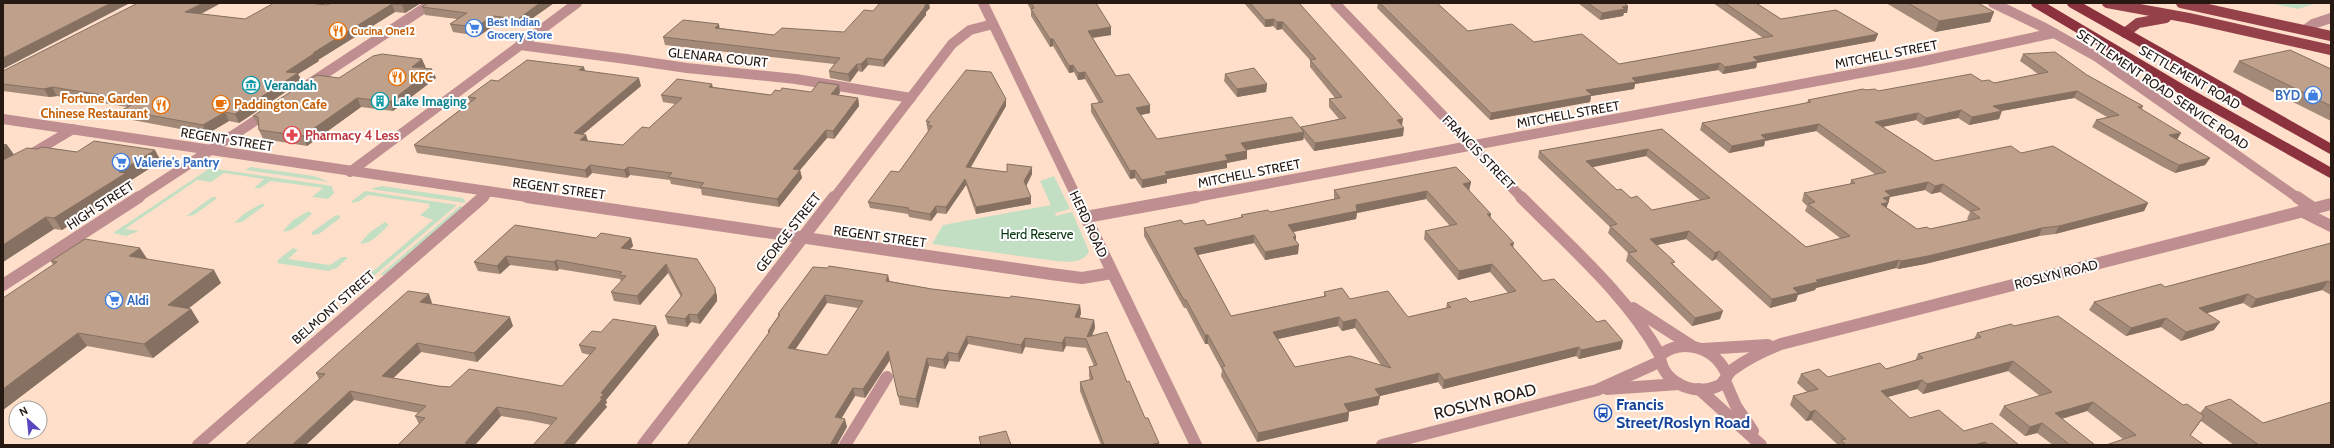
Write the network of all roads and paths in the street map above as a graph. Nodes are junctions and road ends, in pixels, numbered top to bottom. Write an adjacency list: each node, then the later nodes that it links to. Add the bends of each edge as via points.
1 (432, 3): 22 (street)
2 (577, 3): 20 (street)
3 (983, 3): 14 (street, HERD ROAD)
4 (1335, 3): 27 (street, FRANCIS STREET)
5 (1993, 3): 16 (street, SETTLEMENT ROAD SERVICE ROAD)
6 (2036, 3): 32 (highway, SETTLEMENT ROAD)
7 (2072, 3): 17 (highway, SETTLEMENT ROAD)
8 (2107, 3): 12 (main road)
9 (2181, 3): 11 (main road)
10 (2186, 3): 11 (main road)
11 (2216, 10): 15 (main road)
12 (2189, 18): 17 (main road, via 2149,19 2131,26); 21 (main road)
13 (2331, 18): 15 (street, via 2313,24)
14 (994, 27): 23 (street, GEORGE STREET, via 958,38); 37 (street, HERD ROAD)
15 (2305, 30): 18 (main road); 19 (main road)
16 (2054, 33): 27 (street, MITCHELL STREET, via 1919,62); 35 (street, SETTLEMENT ROAD SERVICE ROAD, via 2107,63)
17 (2125, 33): 28 (highway, SETTLEMENT ROAD)
18 (2331, 36)
19 (2331, 44)
20 (520, 45): 23 (street, GLENARA COURT, via 687,68 796,79); 31 (street)
21 (2331, 50)
22 (301, 90)
23 (911, 98): 39 (street, GEORGE STREET)
24 (278, 105): 29 (street, HIGH STREET)
25 (3, 119): 26 (street, REGENT STREET)
26 (73, 129): 29 (street, REGENT STREET); 30 (street)
27 (1471, 145): 37 (street, MITCHELL STREET); 42 (street, FRANCIS STREET)
28 (2331, 149)
29 (210, 151): 31 (street, REGENT STREET); 41 (street, HIGH STREET)
30 (24, 158)
31 (350, 172): 33 (street, REGENT STREET)
32 (2331, 173)
33 (488, 192): 39 (street, REGENT STREET); 51 (street, BELMONT STREET)
34 (2331, 204): 35 (street, ROSLYN ROAD)
35 (2313, 208): 36 (street, ROSLYN ROAD)
36 (2301, 211): 38 (street); 43 (street, ROSLYN ROAD)
37 (1086, 217): 40 (street, HERD ROAD)
38 (2331, 226)
39 (800, 238): 40 (street, REGENT STREET, via 1082,278); 52 (street, GEORGE STREET)
40 (1112, 273): 54 (street, HERD ROAD)
41 (3, 285)
42 (1622, 301): 44 (street, FRANCIS STREET, via 1661,328); 45 (street, FRANCIS STREET, via 1647,332)
43 (1780, 344): 44 (street, ROSLYN ROAD); 47 (street, ROSLYN ROAD, via 1747,358)
44 (1697, 348): 45 (street, ROSLYN ROAD, via 1673,347); 47 (street, via 1720,360 1725,367)
45 (1659, 358): 48 (street, ROSLYN ROAD, via 1664,374); 49 (street, ROSLYN ROAD)
46 (887, 377): 53 (street)
47 (1726, 378): 50 (street, ROSLYN ROAD, via 1719,386); 56 (street, via 1736,406)
48 (1679, 384): 49 (street, ROSLYN ROAD); 50 (street, ROSLYN ROAD)
49 (1597, 390): 55 (street, ROSLYN ROAD)
50 (1699, 390): 56 (street)
51 (198, 445)
52 (643, 445)
53 (845, 445)
54 (1196, 445)
55 (1382, 445)
56 (1762, 445)

